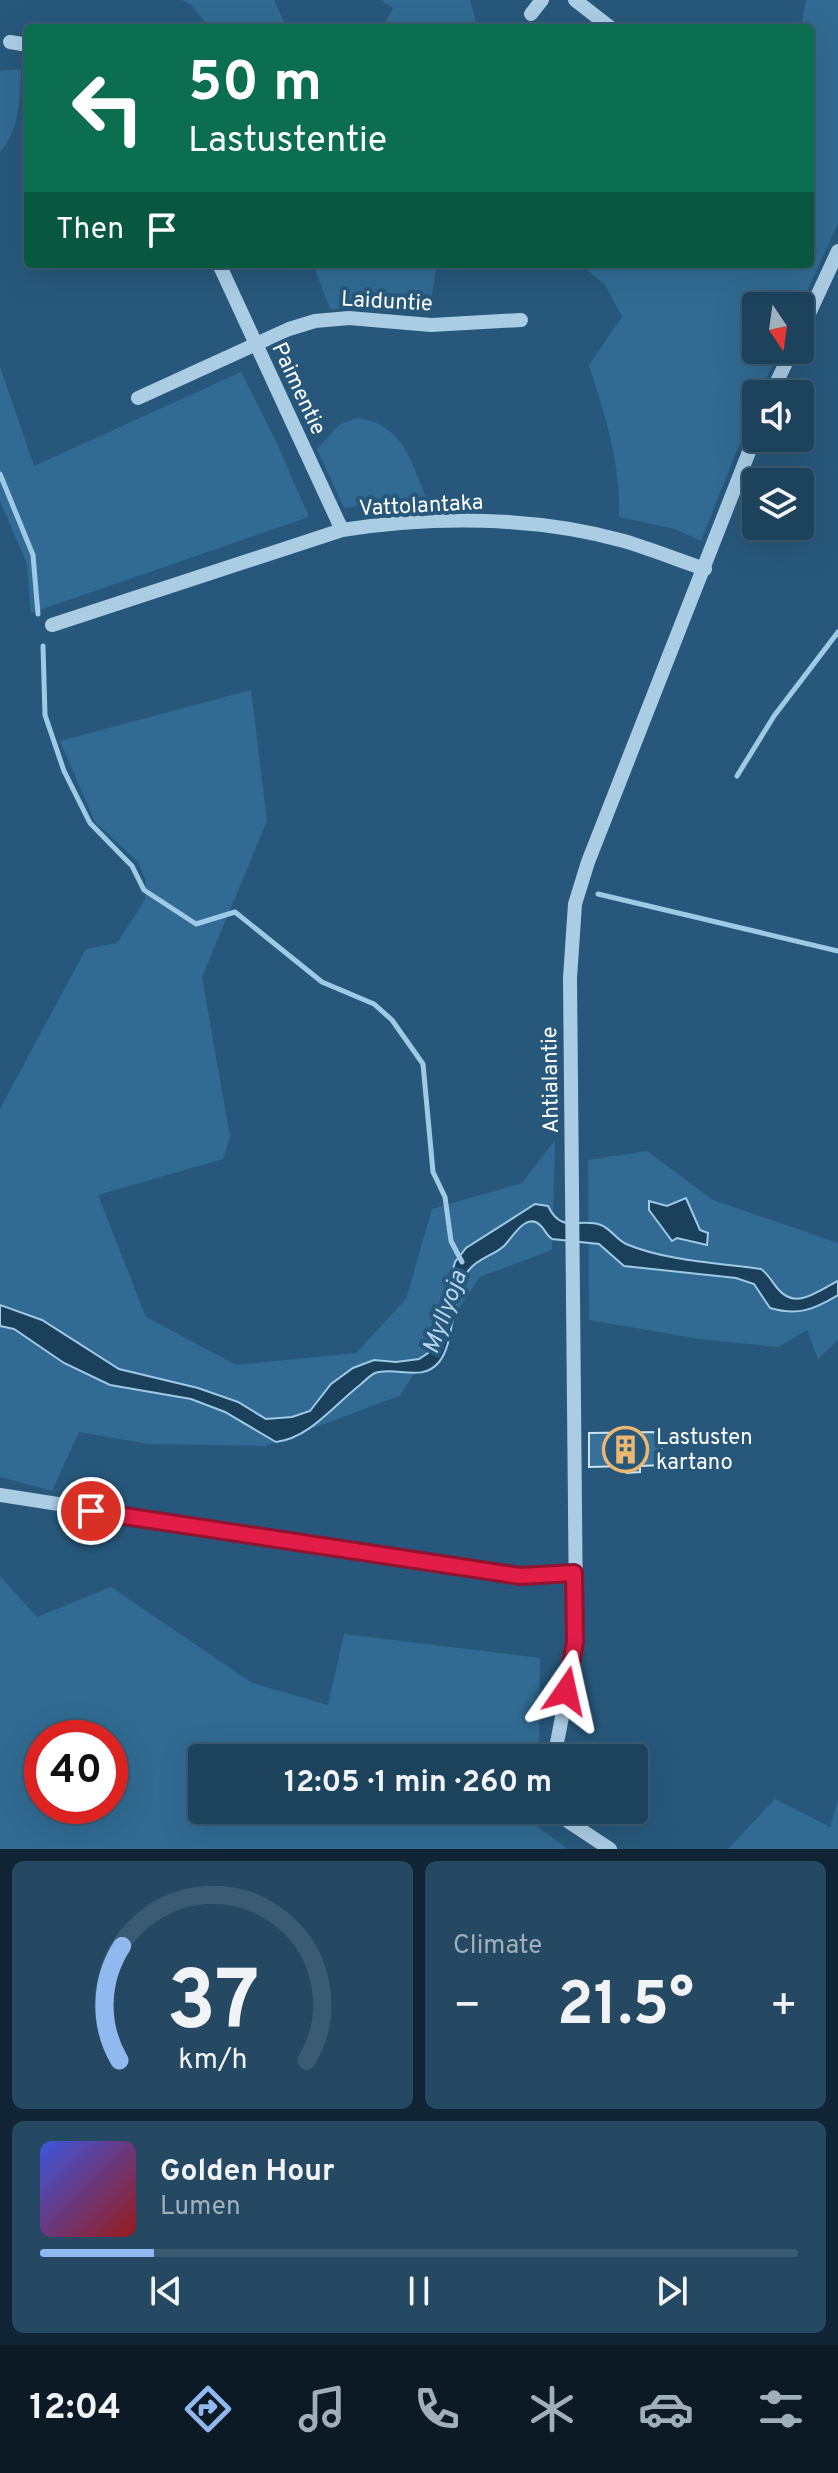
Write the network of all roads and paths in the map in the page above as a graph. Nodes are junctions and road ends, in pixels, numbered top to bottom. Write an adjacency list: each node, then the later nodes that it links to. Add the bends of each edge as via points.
1 (542, 0): 3 (street)
2 (575, 0): 4 (street)
3 (531, 14)
4 (606, 24)
5 (10, 42): 6 (street)
6 (24, 44)
7 (838, 251): 9 (street)
8 (221, 268): 11 (street, Paimentie)
9 (814, 303)
10 (521, 320): 11 (street, Laiduntie, via 431,325 337,319 289,329)
11 (255, 344): 12 (street, Laiduntie); 14 (street, Paimentie)
12 (138, 398)
13 (749, 452): 15 (street, Ahtialantie)
14 (342, 530): 15 (street, Vattolantaka, via 506,522 622,541); 16 (street, Vattolantaka)
15 (705, 569): 18 (street, Ahtialantie, via 575,904 570,1052)
16 (52, 625)
17 (0, 1495): 18 (street, via 520,1576)
18 (574, 1573): 19 (street, Ahtialantie, via 575,1642)
19 (557, 1744)
20 (572, 1824): 21 (street)
21 (610, 1849)

